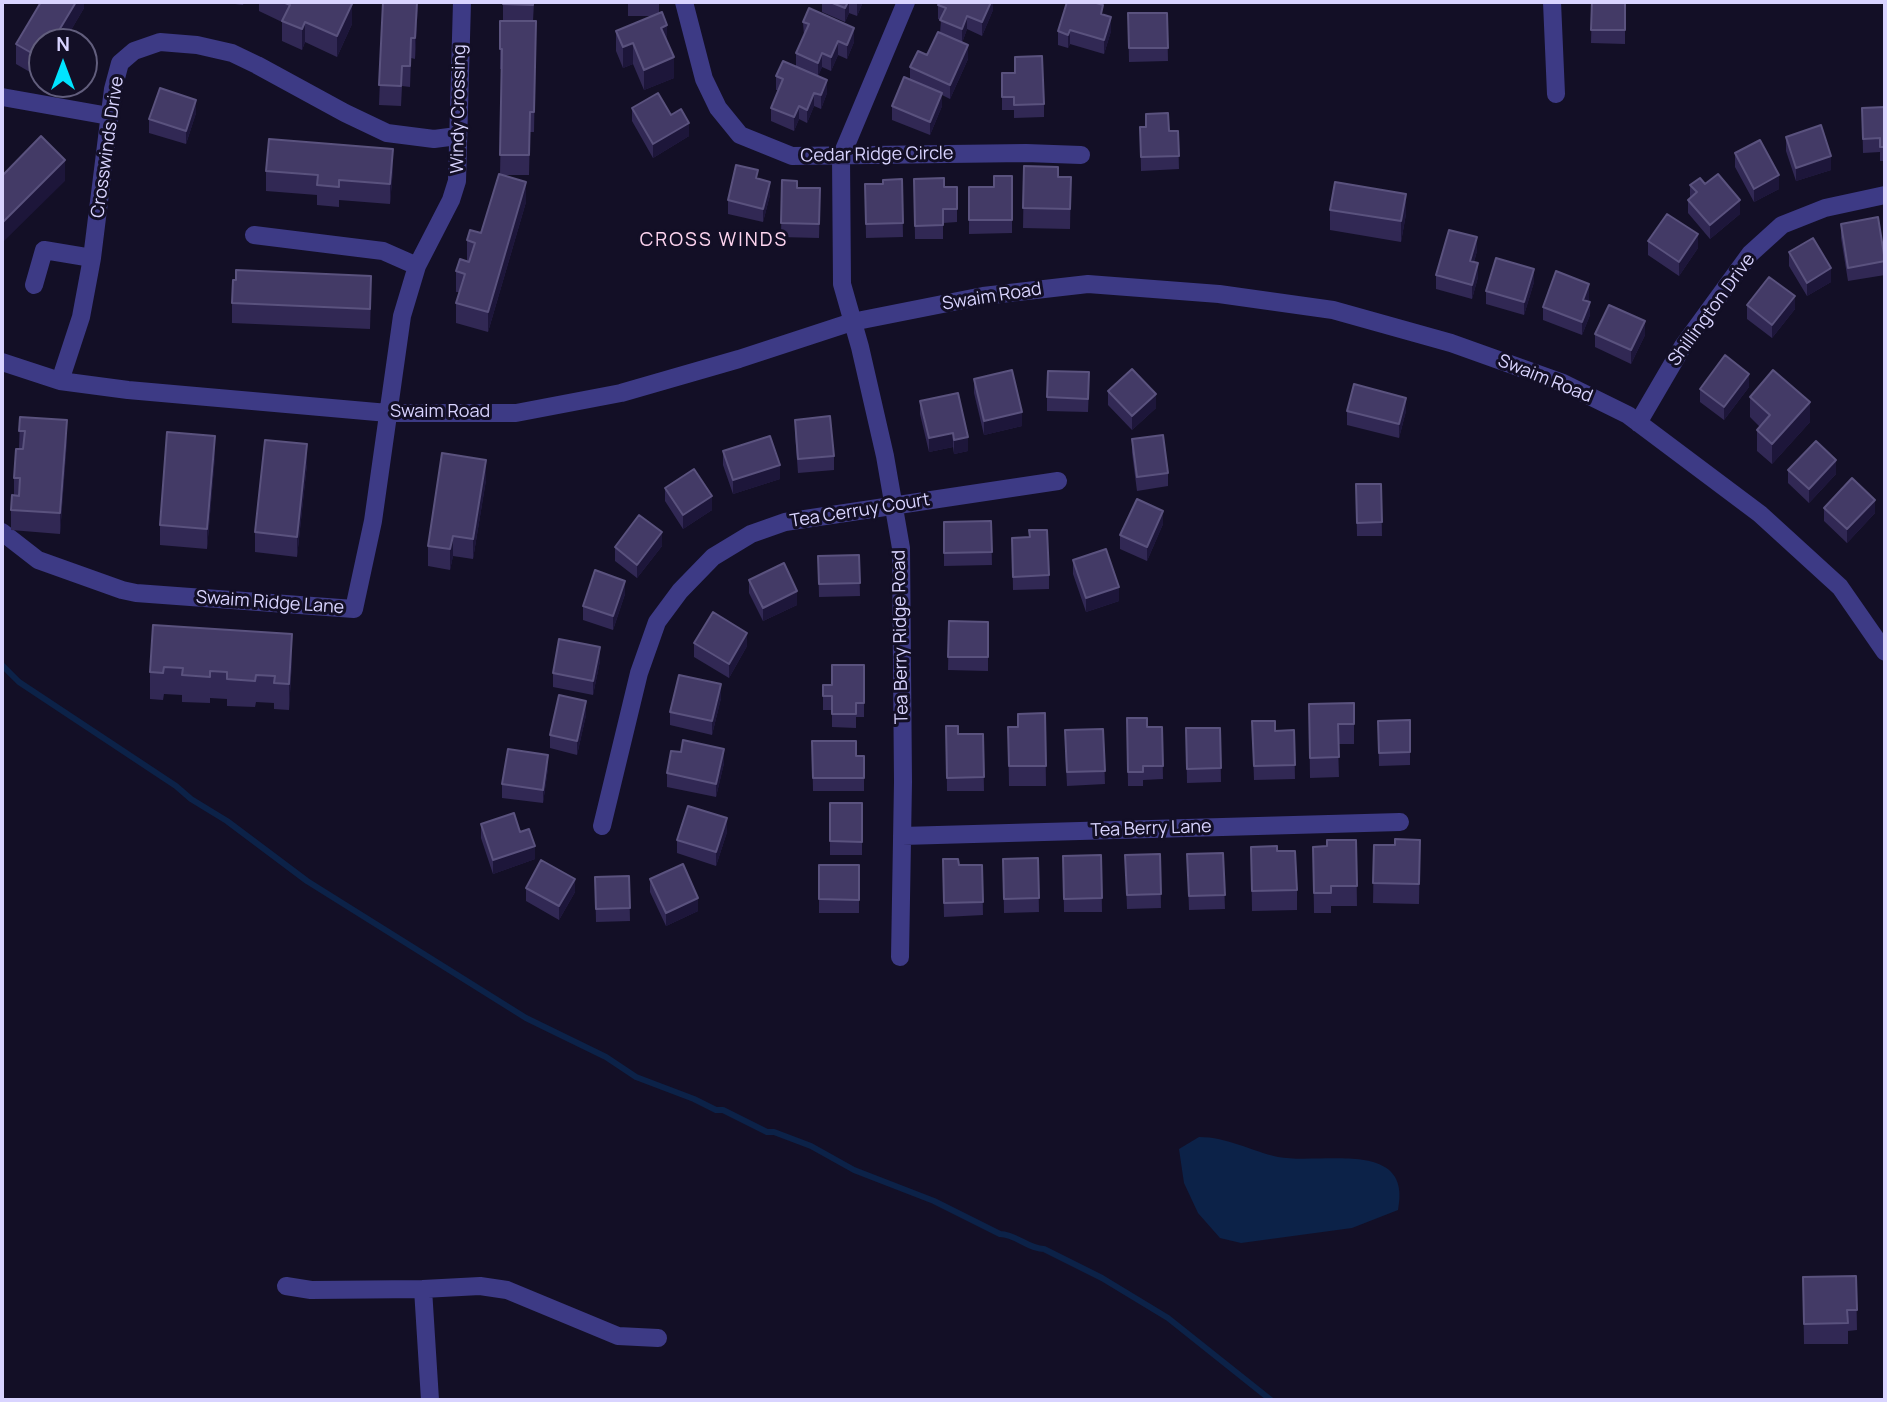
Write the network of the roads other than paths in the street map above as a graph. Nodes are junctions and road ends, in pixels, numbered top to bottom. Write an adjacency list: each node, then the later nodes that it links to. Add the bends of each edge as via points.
1 (462, 2): 8 (street, Windy Crossing)
2 (684, 2): 10 (street, Cedar Ridge Circle, via 704,79 718,108 740,135 792,156)
3 (906, 2): 10 (street)
4 (1552, 2): 5 (street)
5 (1556, 93)
6 (2, 97): 7 (street)
7 (109, 116): 8 (street, Crosswinds Drive, via 120,63 134,51 170,42 232,53 387,133 434,139); 13 (street, Crosswinds Drive)
8 (457, 136): 14 (street, Windy Crossing, via 457,181)
9 (1081, 155): 10 (street, Cedar Ridge Circle)
10 (841, 157): 16 (street, Tea Berry Ridge Road, via 842,284)
11 (1885, 195): 20 (street, Shillington Drive, via 1825,208 1782,225 1750,254 1683,346)
12 (254, 235): 14 (street, via 383,251)
13 (92, 258): 15 (street, via 44,250); 18 (street, Crosswinds Drive, via 81,317)
14 (417, 266): 19 (street, Windy Crossing, via 402,316)
15 (34, 285)
16 (852, 322): 19 (street, Swaim Road, via 621,393 516,413); 20 (street, Swaim Road, via 983,296 1088,284 1219,294 1334,310 1451,343 1563,383); 22 (street, Tea Berry Ridge Road)
17 (2, 362): 18 (street, Swaim Road)
18 (60, 381): 19 (street, Swaim Road)
19 (388, 413): 23 (street, Swaim Ridge Lane, via 373,521 354,609 122,590 38,560)
20 (1638, 423): 24 (street, Swaim Road, via 1760,514 1840,587)
21 (1058, 481): 22 (street, Tea Cerruy Court)
22 (893, 505): 26 (street, Tea Cerruy Court, via 785,522 751,534 713,557 680,592 657,622 639,673); 27 (street, Tea Berry Ridge Road, via 901,548)
23 (2, 532)
24 (1885, 652)
25 (1399, 822): 27 (street, Tea Berry Lane)
26 (602, 826)
27 (902, 836): 28 (street, Tea Berry Ridge Road)
28 (900, 957)
29 (286, 1286): 30 (street)
30 (423, 1289): 31 (street, via 480,1286 507,1290 618,1336); 32 (street)
31 (658, 1338)
32 (430, 1400)

